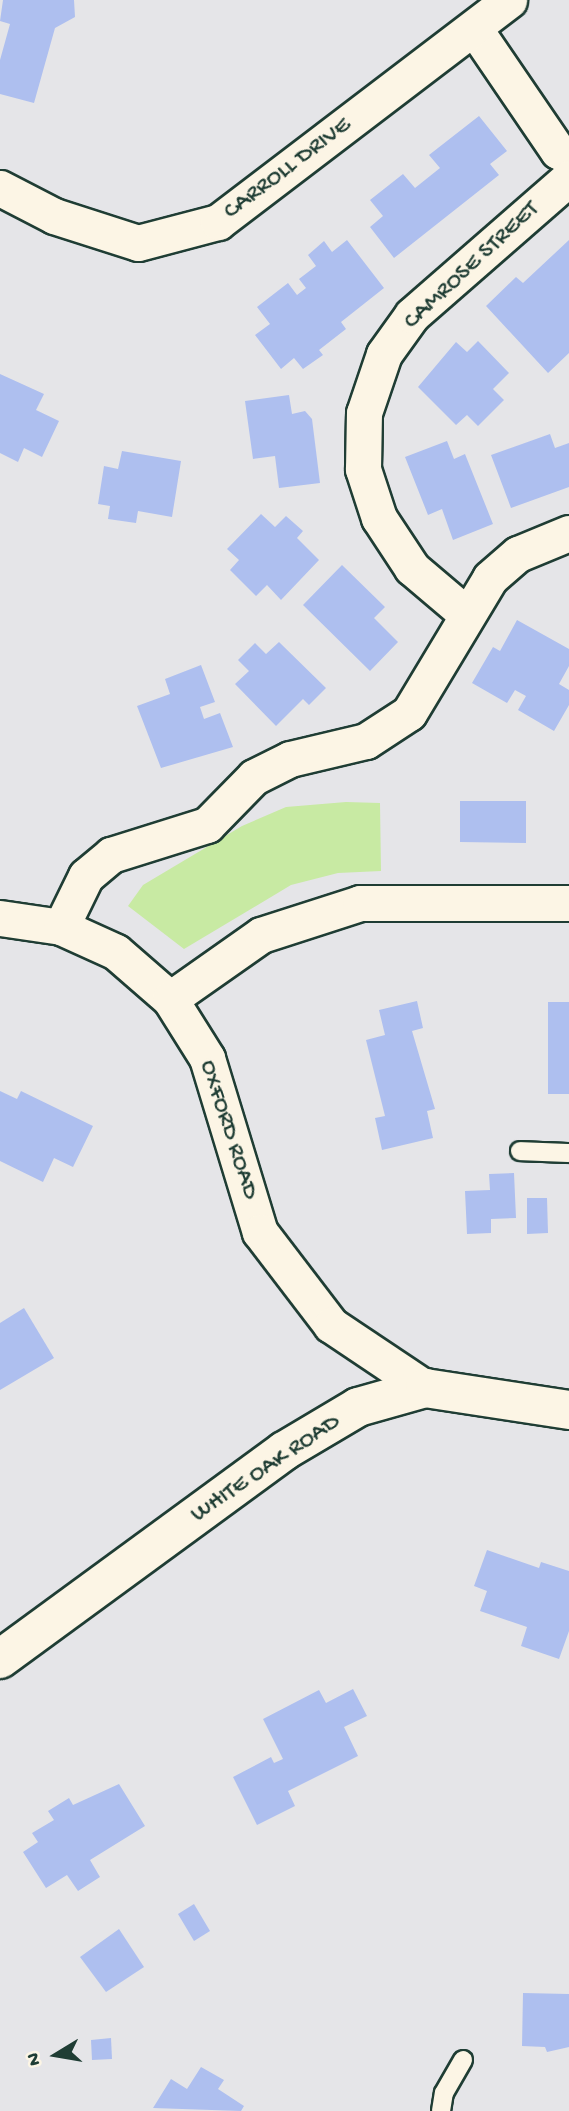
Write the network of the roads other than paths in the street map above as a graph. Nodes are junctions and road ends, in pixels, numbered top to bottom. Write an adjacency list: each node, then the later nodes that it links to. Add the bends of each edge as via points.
1 (509, 0): 2 (street, CARROLL DRIVE)
2 (474, 28): 3 (street, via 558,151); 5 (street, CARROLL DRIVE, via 218,222 138,243 54,216)
3 (569, 158)
4 (569, 177): 7 (street, CAMROSE STREET, via 412,315 384,354 364,413 363,469 379,518 412,568)
5 (0, 188)
6 (569, 533): 7 (street, via 518,554 490,578)
7 (465, 613): 10 (street, via 409,713 366,741 290,759 254,776 207,825 111,855 86,876)
8 (569, 903): 11 (street, via 360,903 261,935)
9 (0, 918): 10 (street, OXFORD ROAD)
10 (61, 927): 11 (street, OXFORD ROAD, via 116,952)
11 (170, 999): 14 (street, OXFORD ROAD, via 207,1058 260,1232 331,1325)
12 (520, 1151): 13 (lane)
13 (569, 1153)
14 (425, 1388): 15 (street, WHITE OAK ROAD); 16 (street, WHITE OAK ROAD, via 358,1407 284,1451)
15 (569, 1410)
16 (0, 1659)
17 (463, 2060): 18 (lane, via 443,2093)
18 (441, 2111)

